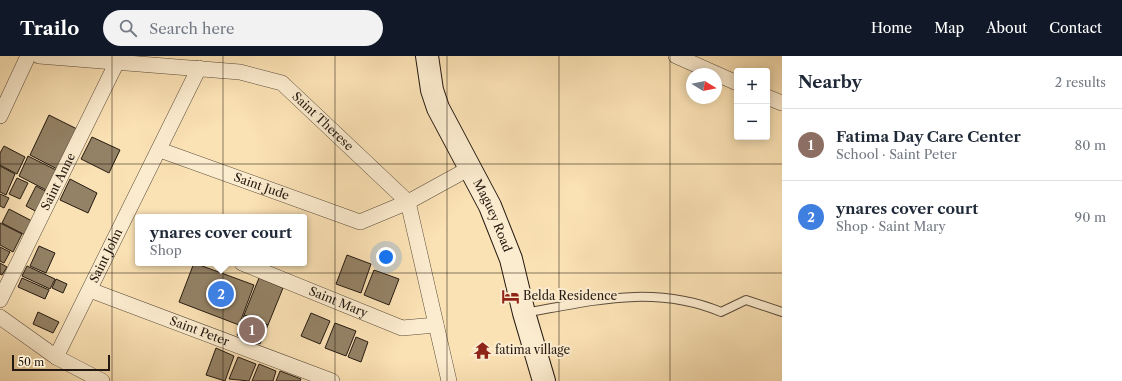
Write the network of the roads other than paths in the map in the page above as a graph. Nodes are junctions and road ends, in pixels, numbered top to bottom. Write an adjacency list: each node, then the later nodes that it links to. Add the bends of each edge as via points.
1 (28, 56): 10 (street)
2 (38, 56): 5 (street, Saint Therese)
3 (427, 56): 12 (street, Maguey Road, via 432,90 438,108)
4 (676, 56): 7 (street)
5 (116, 64): 6 (street, Saint Therese); 17 (street, Saint Anne)
6 (199, 68): 11 (street, Saint John); 13 (street, Saint Therese, via 240,72 282,83)
7 (734, 82)
8 (770, 98): 9 (street)
9 (782, 104)
10 (0, 116)
11 (160, 150): 13 (street, Saint Jude, via 360,222); 14 (street, Saint John)
12 (470, 168): 13 (street, Saint Jude); 19 (street, Maguey Road, via 490,206 511,259)
13 (408, 202): 21 (street)
14 (132, 219): 16 (street, Saint John)
15 (249, 266): 21 (street, Saint Mary, via 402,328)
16 (90, 290): 22 (street, Saint John); 24 (street, Saint Peter)
17 (0, 300)
18 (782, 312): 19 (lane, via 751,300 744,300 721,312 678,299 654,296 603,299)
19 (524, 313): 26 (street, Maguey Road)
20 (0, 317): 22 (street)
21 (436, 325): 25 (street)
22 (56, 357): 23 (street)
23 (102, 381)
24 (332, 381)
25 (449, 381)
26 (544, 381)

